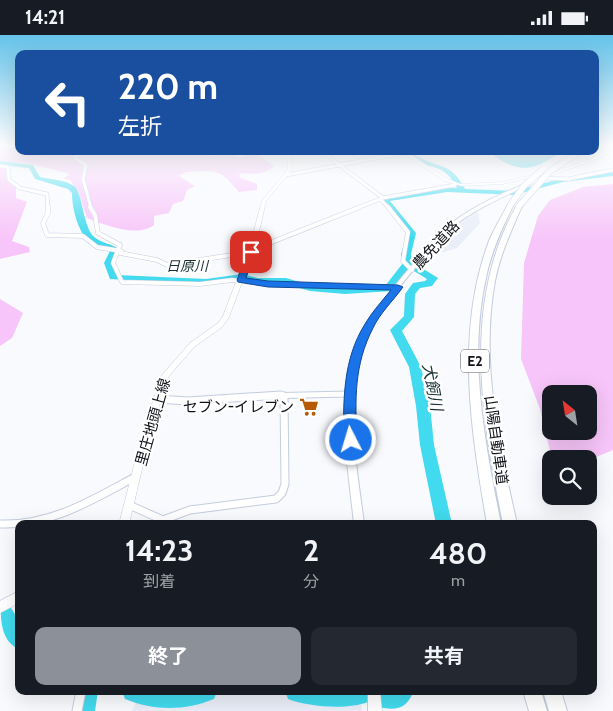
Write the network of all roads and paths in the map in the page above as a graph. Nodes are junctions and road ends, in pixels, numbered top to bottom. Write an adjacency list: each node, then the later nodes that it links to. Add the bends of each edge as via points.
1 (8, 177): 19 (street, via 20,188 47,193 48,213 43,223 47,235 83,236 97,247)
2 (84, 177): 19 (street, via 98,233 119,242)
3 (285, 177): 18 (main road, 里庄地頭上線, via 264,201)
4 (354, 177): 16 (street)
5 (444, 177): 14 (main road)
6 (533, 177): 17 (highway, 山陽自動車道 / E2, bridge)
7 (543, 177): 17 (highway, 山陽自動車道 / E2, bridge)
8 (546, 177): 11 (main road)
9 (553, 177): 12 (street)
10 (579, 177): 12 (street)
11 (542, 178): 12 (street); 13 (main road); 15 (street, 農免道路)
12 (559, 179)
13 (512, 181): 14 (main road); 15 (main road)
14 (458, 185): 16 (street)
15 (522, 187): 20 (street, 農免道路, via 458,219)
16 (382, 199): 18 (street); 20 (street, via 408,232 403,261)
17 (515, 205): 31 (highway, 山陽自動車道 / E2, via 491,243 483,270 476,325 479,418); 32 (highway, 山陽自動車道 / E2, via 493,272 486,327 491,411)
18 (251, 251): 19 (street, via 167,265); 21 (main road, 里庄地頭上線)
19 (118, 252): 21 (street, via 113,263 122,282 200,284)
20 (411, 267): 22 (street, 農免道路)
21 (242, 278): 22 (street, via 268,284); 25 (main road, 里庄地頭上線, via 220,325 192,345 171,366)
22 (396, 287): 23 (street, 農免道路, via 369,326 355,360)
23 (349, 394): 24 (street); 30 (street, 農免道路)
24 (284, 396): 25 (street, via 182,401); 27 (street, via 285,484 276,499 190,510 162,520)
25 (157, 399): 26 (main road, 里庄地頭上線)
26 (138, 476): 27 (main road, 里庄地頭上線); 28 (street)
27 (129, 505): 29 (main road, 里庄地頭上線)
28 (45, 520)
29 (125, 520)
30 (359, 520)
31 (493, 520)
32 (509, 520)
33 (0, 524): 34 (street)
34 (15, 524)
35 (15, 599): 36 (main road)
36 (0, 607)
37 (80, 695): 41 (street)
38 (374, 695): 42 (main road)
39 (533, 695): 43 (highway)
40 (553, 695): 44 (highway)
41 (77, 711)
42 (375, 711)
43 (538, 711)
44 (558, 711)

